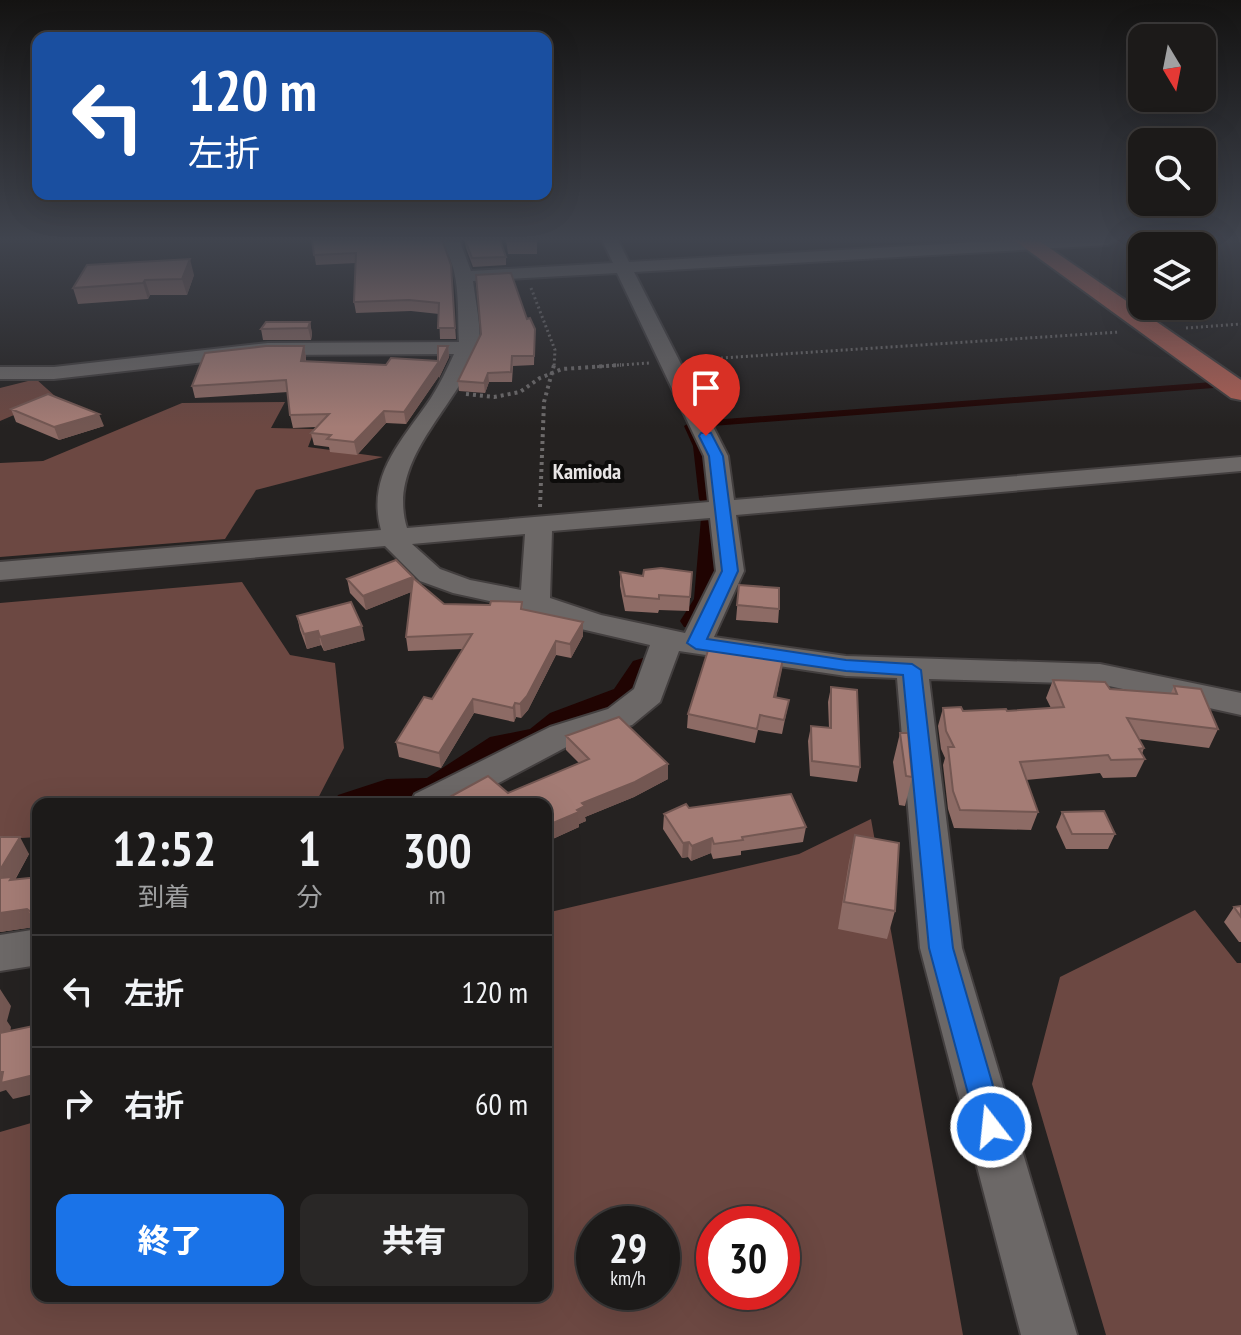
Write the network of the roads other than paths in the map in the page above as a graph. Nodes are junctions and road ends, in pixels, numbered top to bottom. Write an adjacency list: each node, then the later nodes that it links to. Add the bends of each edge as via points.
1 (465, 302): 4 (street)
2 (641, 302): 8 (street, via 716,456)
3 (1114, 302): 6 (main road)
4 (468, 348): 5 (street, via 268,349 54,373); 10 (street, via 396,466 388,508)
5 (0, 373)
6 (1241, 392)
7 (1241, 464): 8 (street)
8 (724, 507): 9 (street); 13 (street, via 730,571)
9 (539, 524): 10 (street); 12 (street)
10 (395, 538): 11 (street); 12 (street, via 430,575)
11 (0, 571)
12 (535, 604): 13 (street)
13 (682, 642): 14 (street, via 846,666); 16 (street, via 648,694 620,717 562,735)
14 (912, 670): 15 (street, via 1100,674); 19 (street, via 941,948)
15 (1241, 704)
16 (440, 798)
17 (32, 948): 18 (street)
18 (0, 953)
19 (1049, 1335)

